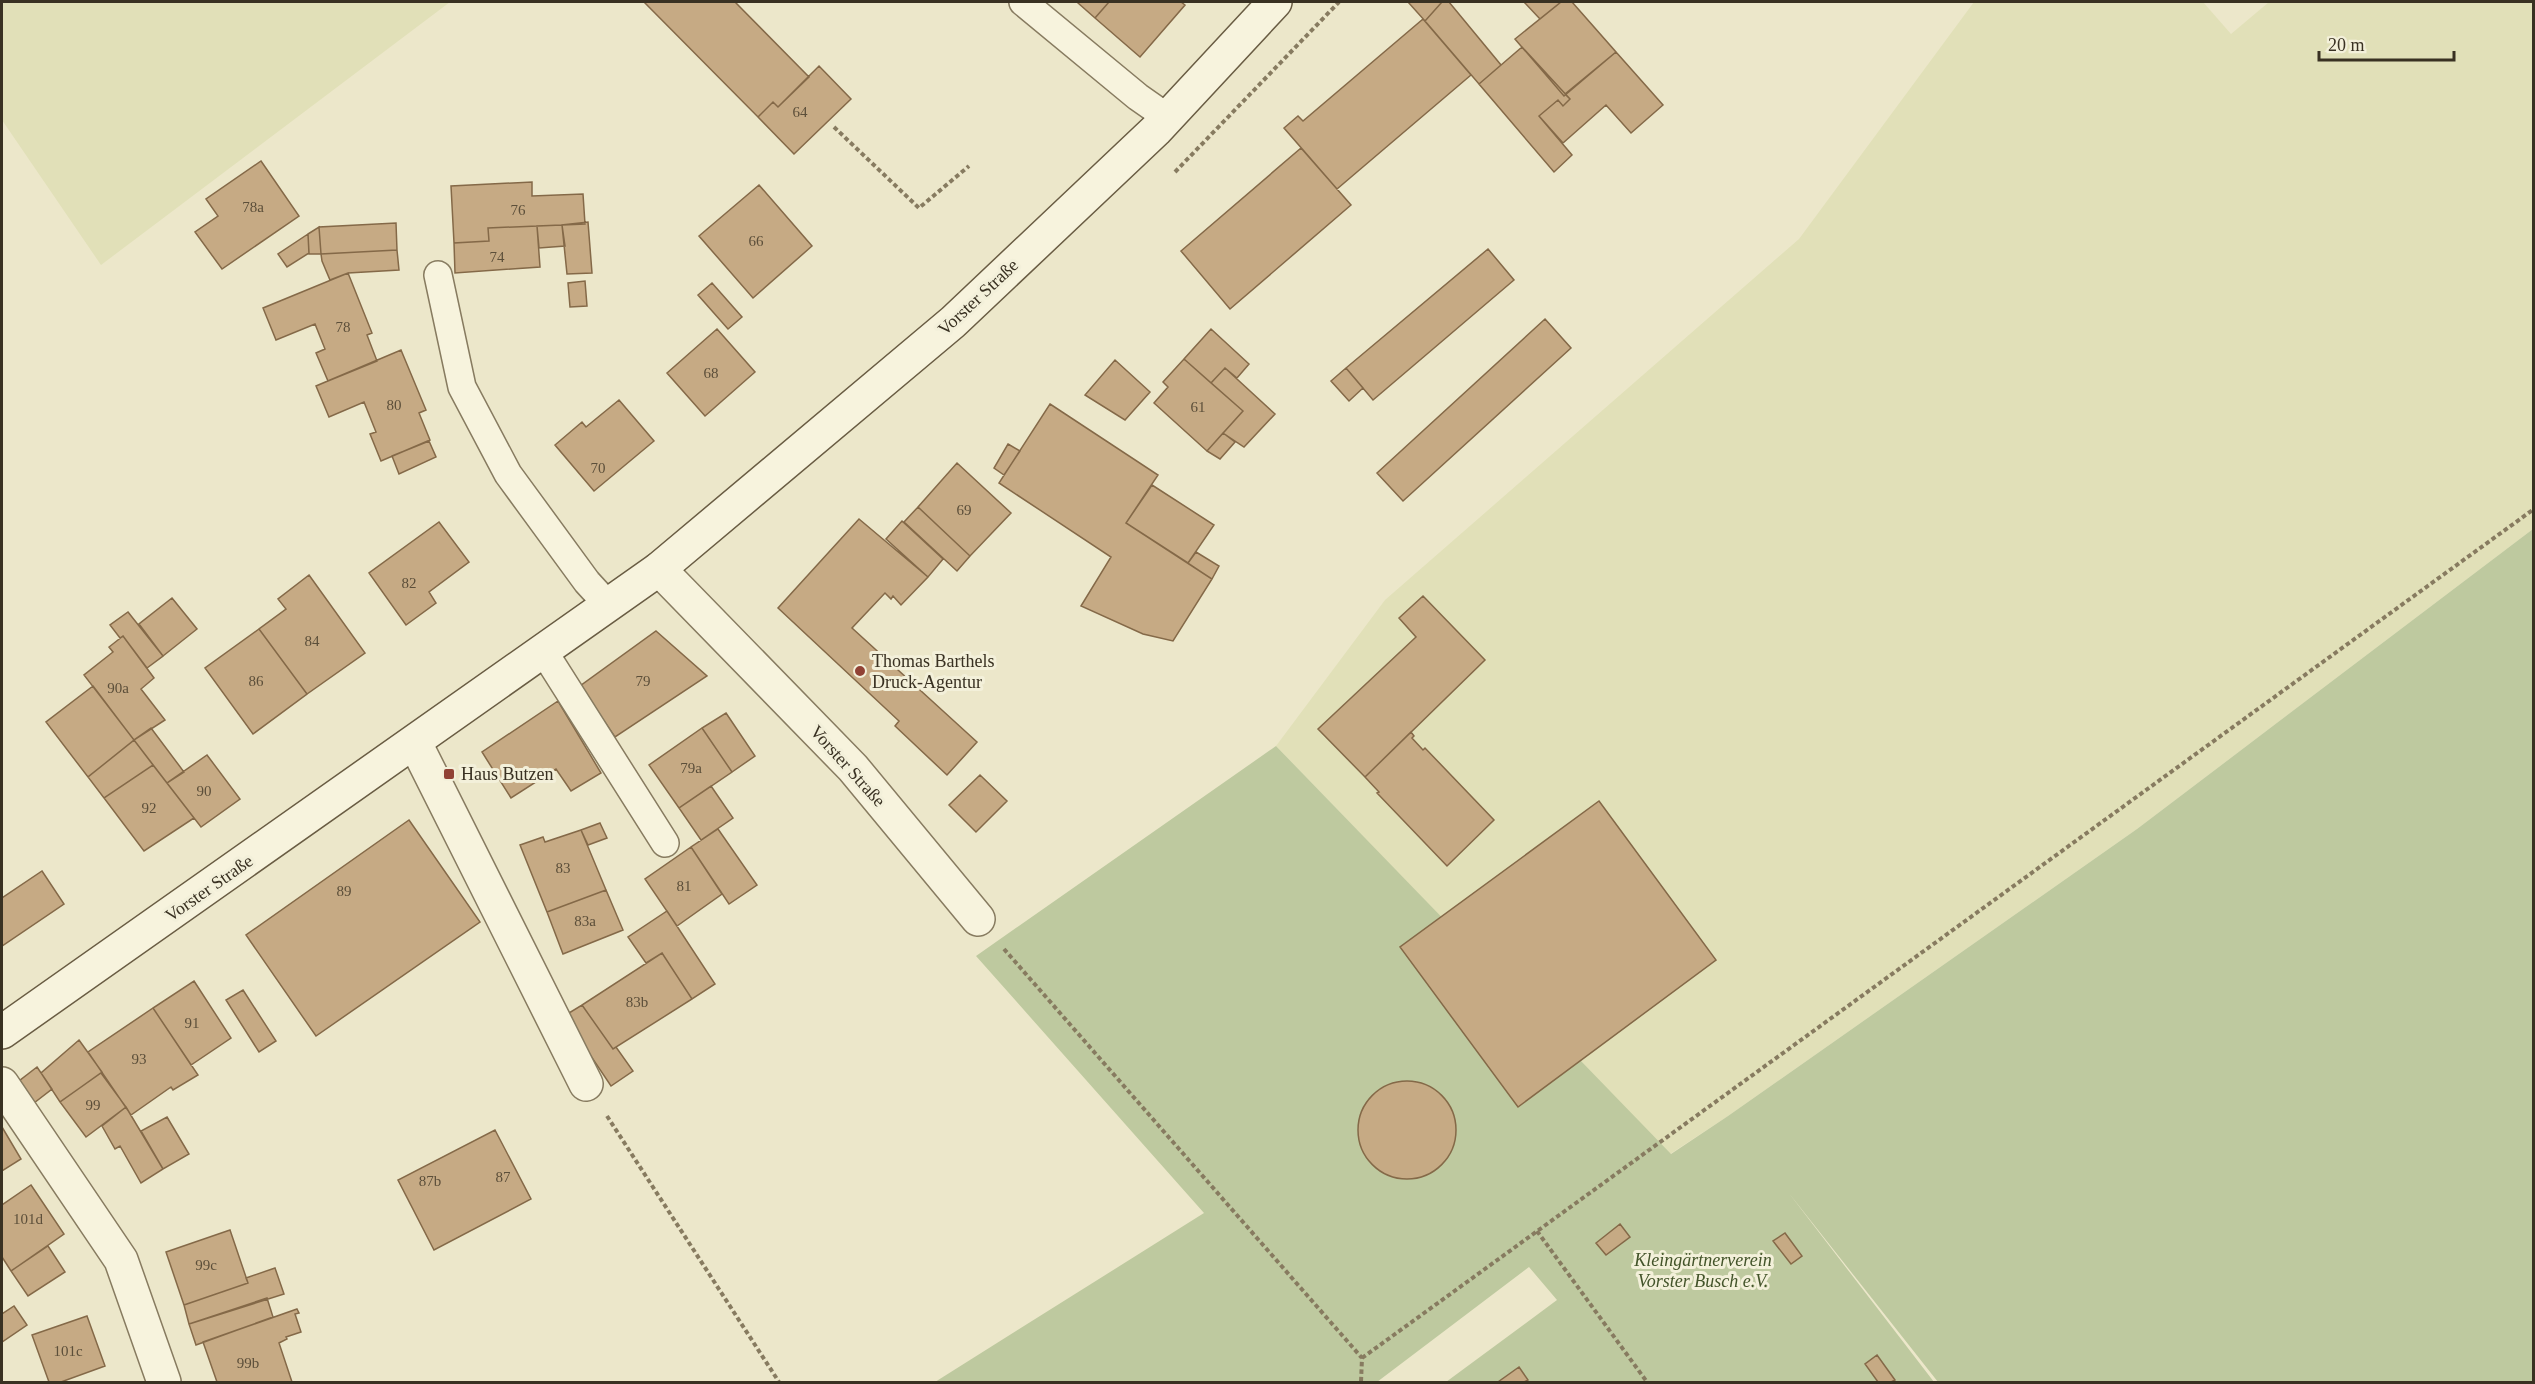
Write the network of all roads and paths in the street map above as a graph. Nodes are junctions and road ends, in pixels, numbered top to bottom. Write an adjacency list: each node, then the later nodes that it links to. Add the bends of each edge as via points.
1 (1023, 2): 3 (lane)
2 (1275, 2): 3 (main road, Vorster Straße)
3 (1168, 117): 8 (main road, Vorster Straße, via 953,322)
4 (834, 127): 5 (path, via 919,208)
5 (969, 166)
6 (438, 275): 9 (lane, via 462,387 508,474)
7 (2534, 509): 17 (path)
8 (659, 569): 9 (main road, Vorster Straße); 13 (main road, Vorster Straße, via 853,768)
9 (609, 606): 10 (main road, Vorster Straße)
10 (544, 652): 11 (main road, Vorster Straße); 12 (lane)
11 (415, 742): 14 (main road, Vorster Straße); 16 (main road)
12 (665, 843)
13 (978, 919): 18 (path)
14 (2, 1032)
15 (2, 1084): 19 (main road, via 121,1260)
16 (586, 1084): 20 (path)
17 (1538, 1231): 18 (path); 22 (path)
18 (1362, 1358): 21 (path)
19 (164, 1383)
20 (779, 1383)
21 (1361, 1383)
22 (1647, 1383)

